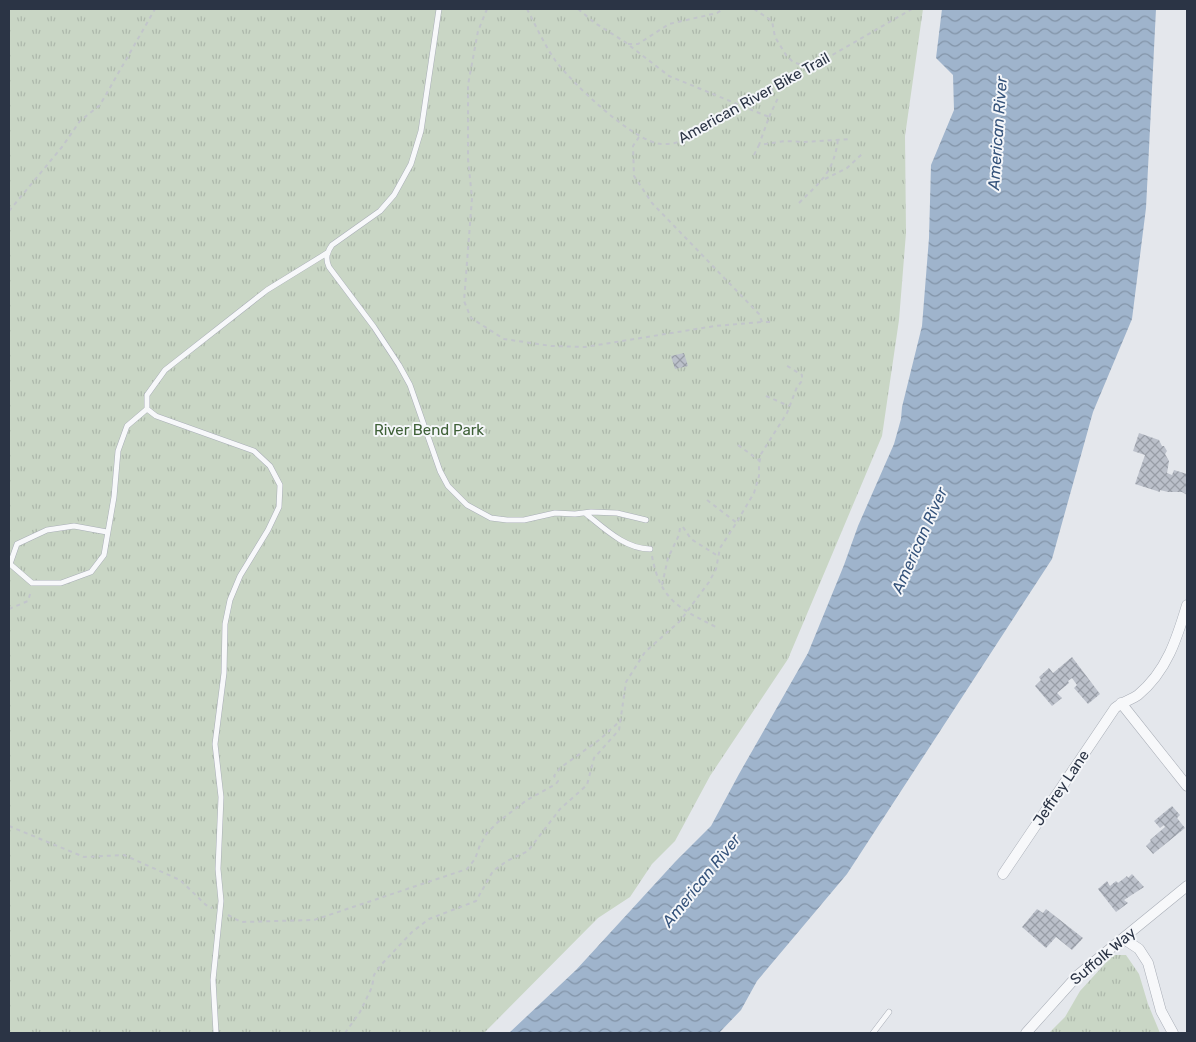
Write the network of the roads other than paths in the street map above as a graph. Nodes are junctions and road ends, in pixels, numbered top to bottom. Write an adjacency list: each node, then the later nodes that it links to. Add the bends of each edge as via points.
1 (439, 9): 2 (lane, via 421,131 411,164 394,195 380,211 332,244)
2 (327, 253): 3 (lane, via 267,290 165,370 147,395); 4 (lane, via 329,267 374,326 410,385 440,471 458,498 481,514 507,520 524,520 554,513)
3 (147, 409): 6 (lane, via 127,426 118,451); 16 (lane, via 156,416 254,451 270,466 280,485 278,507 240,576 225,624 224,673 215,744 221,797 220,911 213,980)
4 (585, 513): 5 (lane, via 617,513); 7 (lane, via 630,546)
5 (646, 520)
6 (107, 532): 6 (lane, via 104,555 90,572 61,583 32,583 10,564 17,544 47,530 74,526)
7 (650, 549)
8 (1187, 604): 9 (street)
9 (1185, 618): 10 (street, via 1174,648 1155,679 1136,697)
10 (1121, 703): 11 (street); 12 (street, Jeffrey Lane)
11 (1187, 786)
12 (1003, 874)
13 (1187, 886): 14 (street, Suffolk Way)
14 (1124, 939): 18 (street, Suffolk Way, via 1078,975); 19 (street, via 1139,949 1148,963 1161,1011)
15 (889, 1012): 17 (lane)
16 (216, 1033)
17 (873, 1033)
18 (1026, 1033)
19 (1173, 1033)

